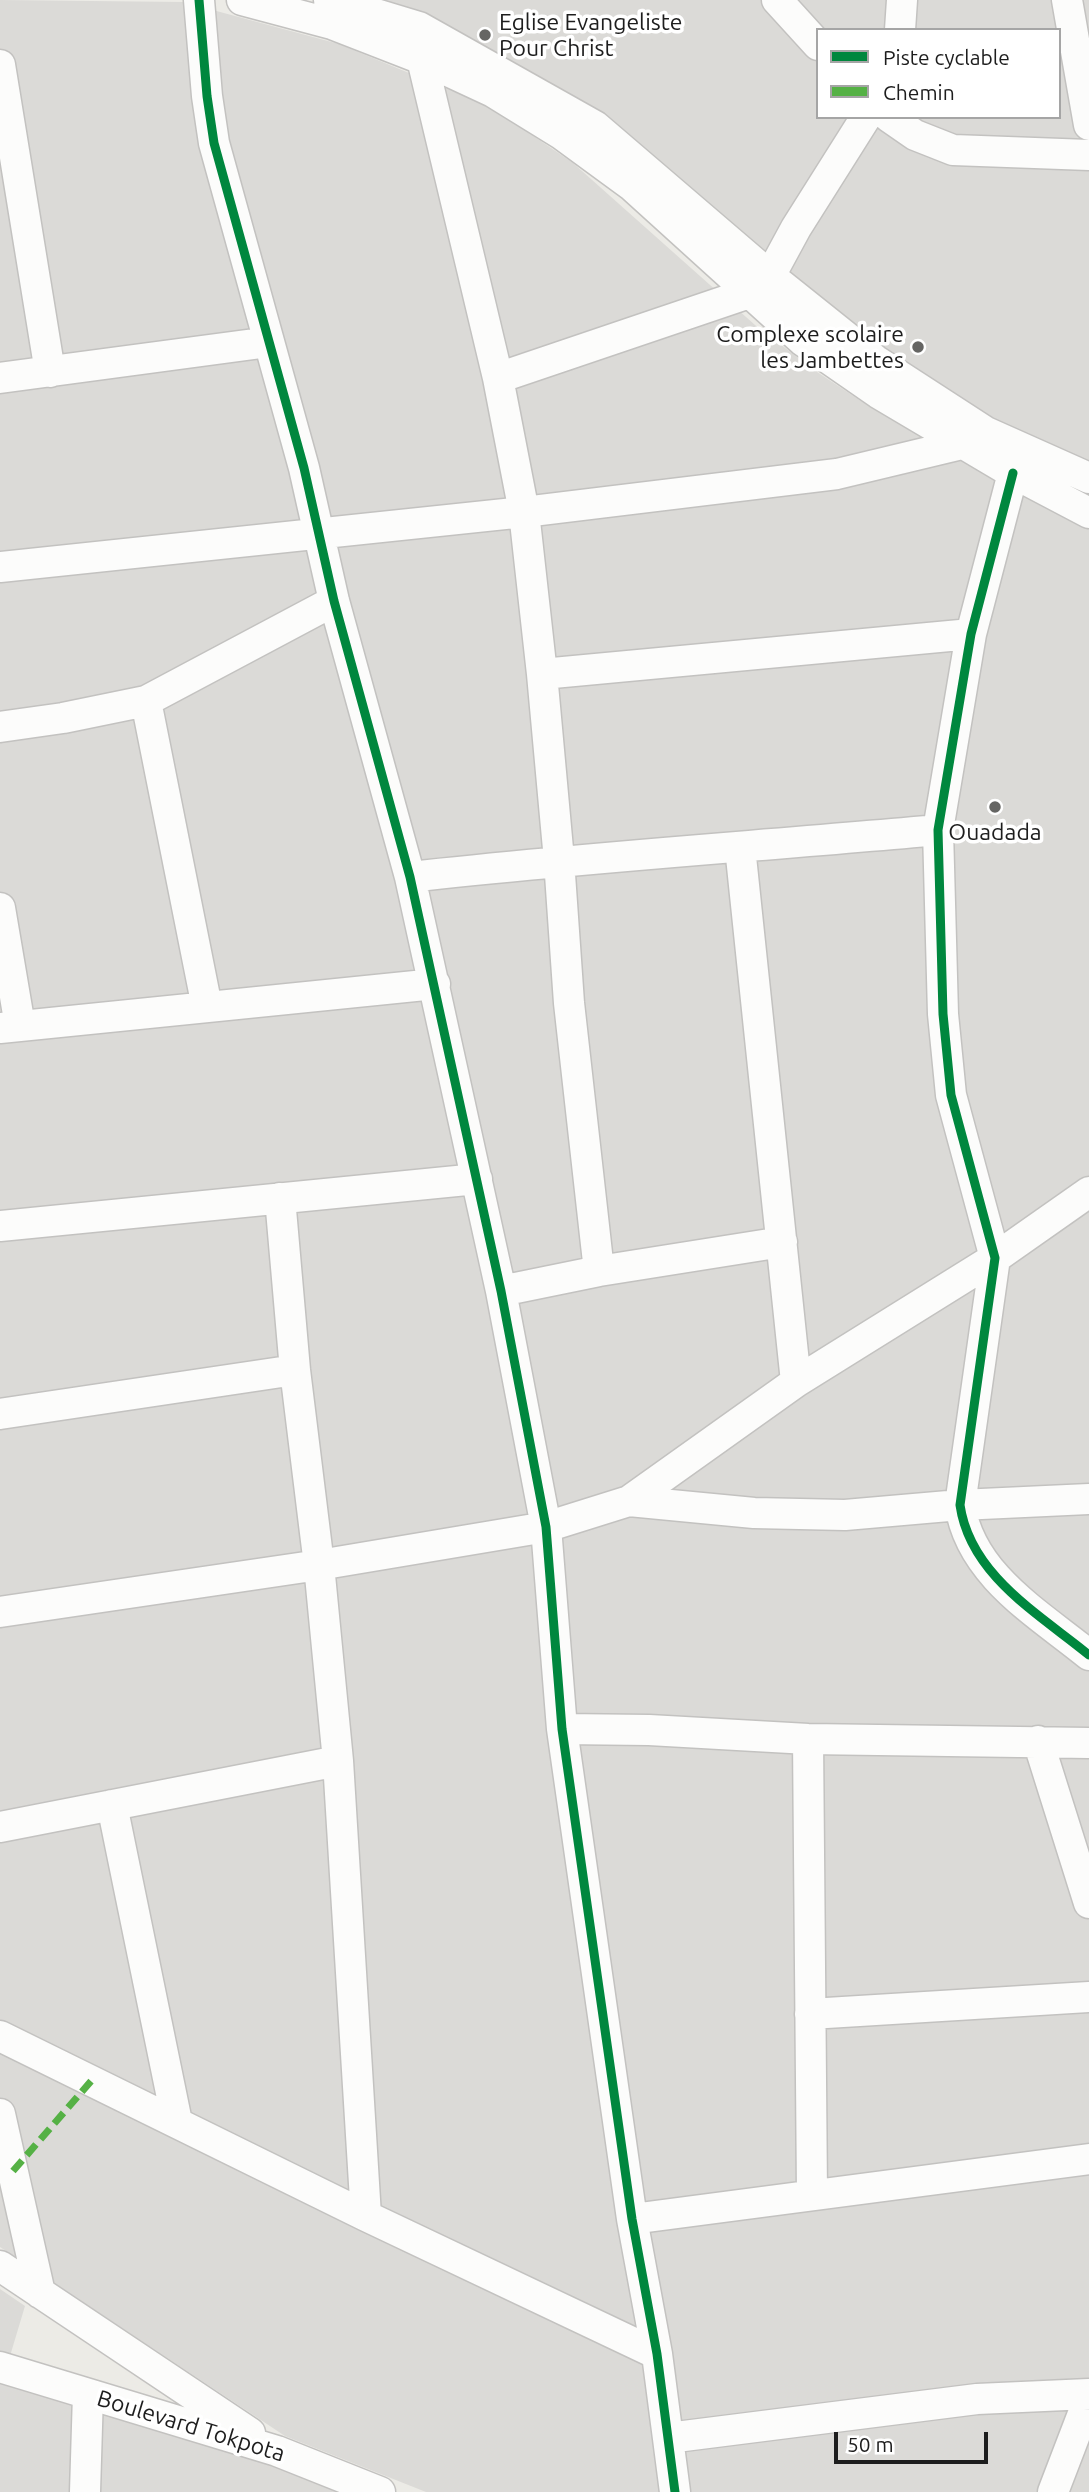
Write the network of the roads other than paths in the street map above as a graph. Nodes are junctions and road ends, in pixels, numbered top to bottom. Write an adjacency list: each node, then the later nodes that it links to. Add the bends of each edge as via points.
1 (199, 0): 17 (street, via 214,143)
2 (242, 0): 9 (street, via 332,24)
3 (329, 0): 16 (street, via 419,27 595,126)
4 (777, 0): 8 (street)
5 (902, 0): 7 (street)
6 (1067, 0): 14 (street)
7 (900, 28)
8 (816, 43)
9 (422, 59): 16 (street, via 493,92 561,134); 20 (street)
10 (0, 65): 11 (street)
11 (4, 114): 18 (street)
12 (865, 119): 16 (street)
13 (892, 119): 15 (street, via 915,135 953,150)
14 (1088, 120)
15 (1089, 155)
16 (759, 284): 20 (street); 21 (street, via 803,341); 23 (street, via 986,432)
17 (269, 342): 18 (street); 26 (street)
18 (51, 372): 19 (street)
19 (0, 378)
20 (498, 378): 24 (street)
21 (962, 444): 22 (street); 24 (street, via 837,474)
22 (1013, 473): 25 (street); 29 (street)
23 (1089, 478)
24 (524, 512): 26 (street); 30 (street)
25 (1089, 513)
26 (318, 533): 27 (street); 28 (street)
27 (0, 567)
28 (334, 601): 31 (street); 36 (street)
29 (971, 634): 30 (street); 33 (street)
30 (542, 674): 35 (street)
31 (146, 701): 32 (street); 39 (street)
32 (0, 727)
33 (938, 830): 34 (street); 46 (street, via 943,1014 951,1095)
34 (740, 848): 35 (street); 45 (street)
35 (559, 860): 36 (street); 47 (street, via 570,1017)
36 (410, 877): 38 (street)
37 (0, 908): 40 (street)
38 (435, 984): 39 (street); 41 (street)
39 (207, 1007): 40 (street)
40 (10, 1027)
41 (477, 1179): 43 (street); 48 (street)
42 (1089, 1192): 46 (street)
43 (280, 1198): 44 (street); 49 (street)
44 (0, 1227)
45 (782, 1242): 47 (street); 50 (street)
46 (995, 1258): 50 (street); 54 (street)
47 (600, 1271): 48 (street)
48 (501, 1291): 55 (street)
49 (295, 1370): 51 (street); 56 (street)
50 (796, 1382): 53 (street)
51 (0, 1414)
52 (1089, 1499): 54 (street)
53 (629, 1500): 54 (street, via 754,1513 832,1515); 55 (street)
54 (960, 1505): 58 (street, via 972,1546 1001,1583)
55 (547, 1527): 56 (street); 59 (street)
56 (319, 1565): 57 (street); 63 (street)
57 (0, 1612)
58 (1089, 1655)
59 (562, 1729): 60 (street); 75 (street)
60 (808, 1739): 61 (street); 68 (street)
61 (1038, 1741): 62 (street); 66 (street)
62 (1089, 1743)
63 (338, 1761): 64 (street); 74 (street)
64 (112, 1805): 65 (street); 71 (street)
65 (0, 1827)
66 (1089, 1903)
67 (1089, 1997): 68 (street)
68 (810, 2014): 73 (street)
69 (0, 2036): 71 (street)
70 (0, 2114): 77 (street)
71 (177, 2122): 74 (street)
72 (1089, 2159): 73 (street)
73 (812, 2194): 75 (street)
74 (366, 2216): 78 (street)
75 (632, 2219): 78 (street)
76 (0, 2266): 77 (street)
77 (40, 2293): 83 (street)
78 (657, 2354): 82 (street)
79 (0, 2367): 80 (street, Boulevard Tokpota)
80 (88, 2394): 83 (street, Boulevard Tokpota); 84 (street)
81 (1089, 2396): 82 (street, via 976,2399); 87 (street)
82 (668, 2438): 86 (street)
83 (277, 2451): 85 (street, Boulevard Tokpota)
84 (85, 2492)
85 (380, 2492)
86 (675, 2492)
87 (1053, 2492)

